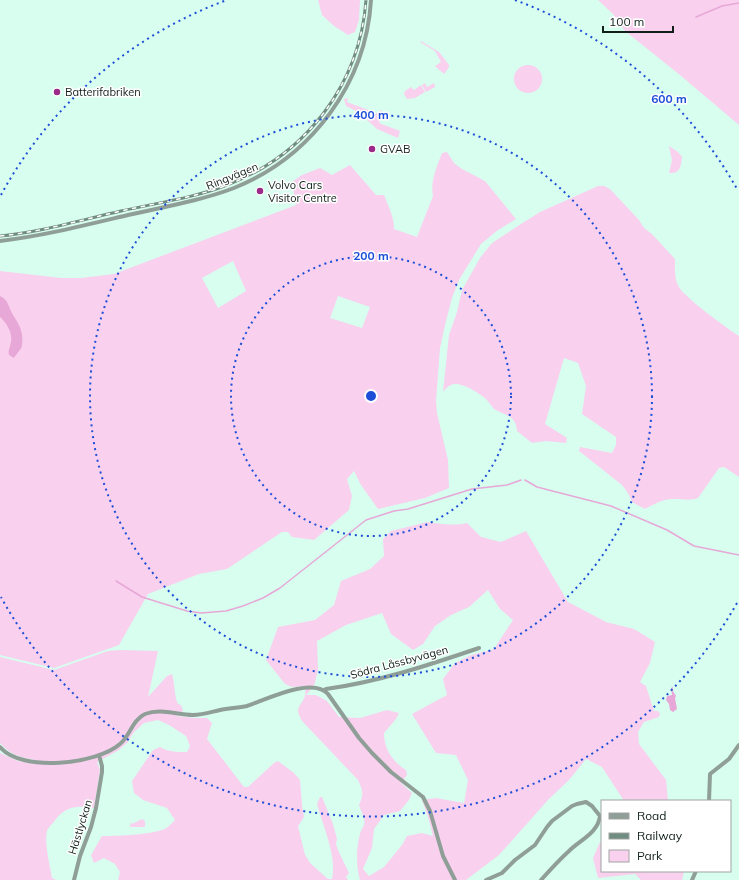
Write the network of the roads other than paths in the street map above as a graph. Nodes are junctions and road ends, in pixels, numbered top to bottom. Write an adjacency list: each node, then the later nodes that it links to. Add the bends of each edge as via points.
1 (371, 0): 2 (street, Ringvägen, via 362,48 351,79 340,98 329,116 310,137 273,168 244,183 205,197)
2 (0, 241)
3 (479, 648): 4 (street, Södra Låssbyvägen, via 426,666 350,686)
4 (324, 690): 7 (street, Södra Låssbyvägen, via 316,688 284,692 246,706 198,715 163,712 147,714 136,722 122,743); 10 (street, via 372,754 422,797 430,811 443,856)
5 (739, 745): 8 (street, via 729,759 710,774)
6 (0, 747): 7 (street, Södra Låssbyvägen, via 11,756 38,763)
7 (99, 755): 9 (street, Hästlyckan, via 102,772 96,808)
8 (709, 800)
9 (74, 880)
10 (455, 880)
11 (486, 880): 12 (street, via 502,873 535,845 547,827 564,812 586,802 600,816 596,828)
12 (541, 880)

